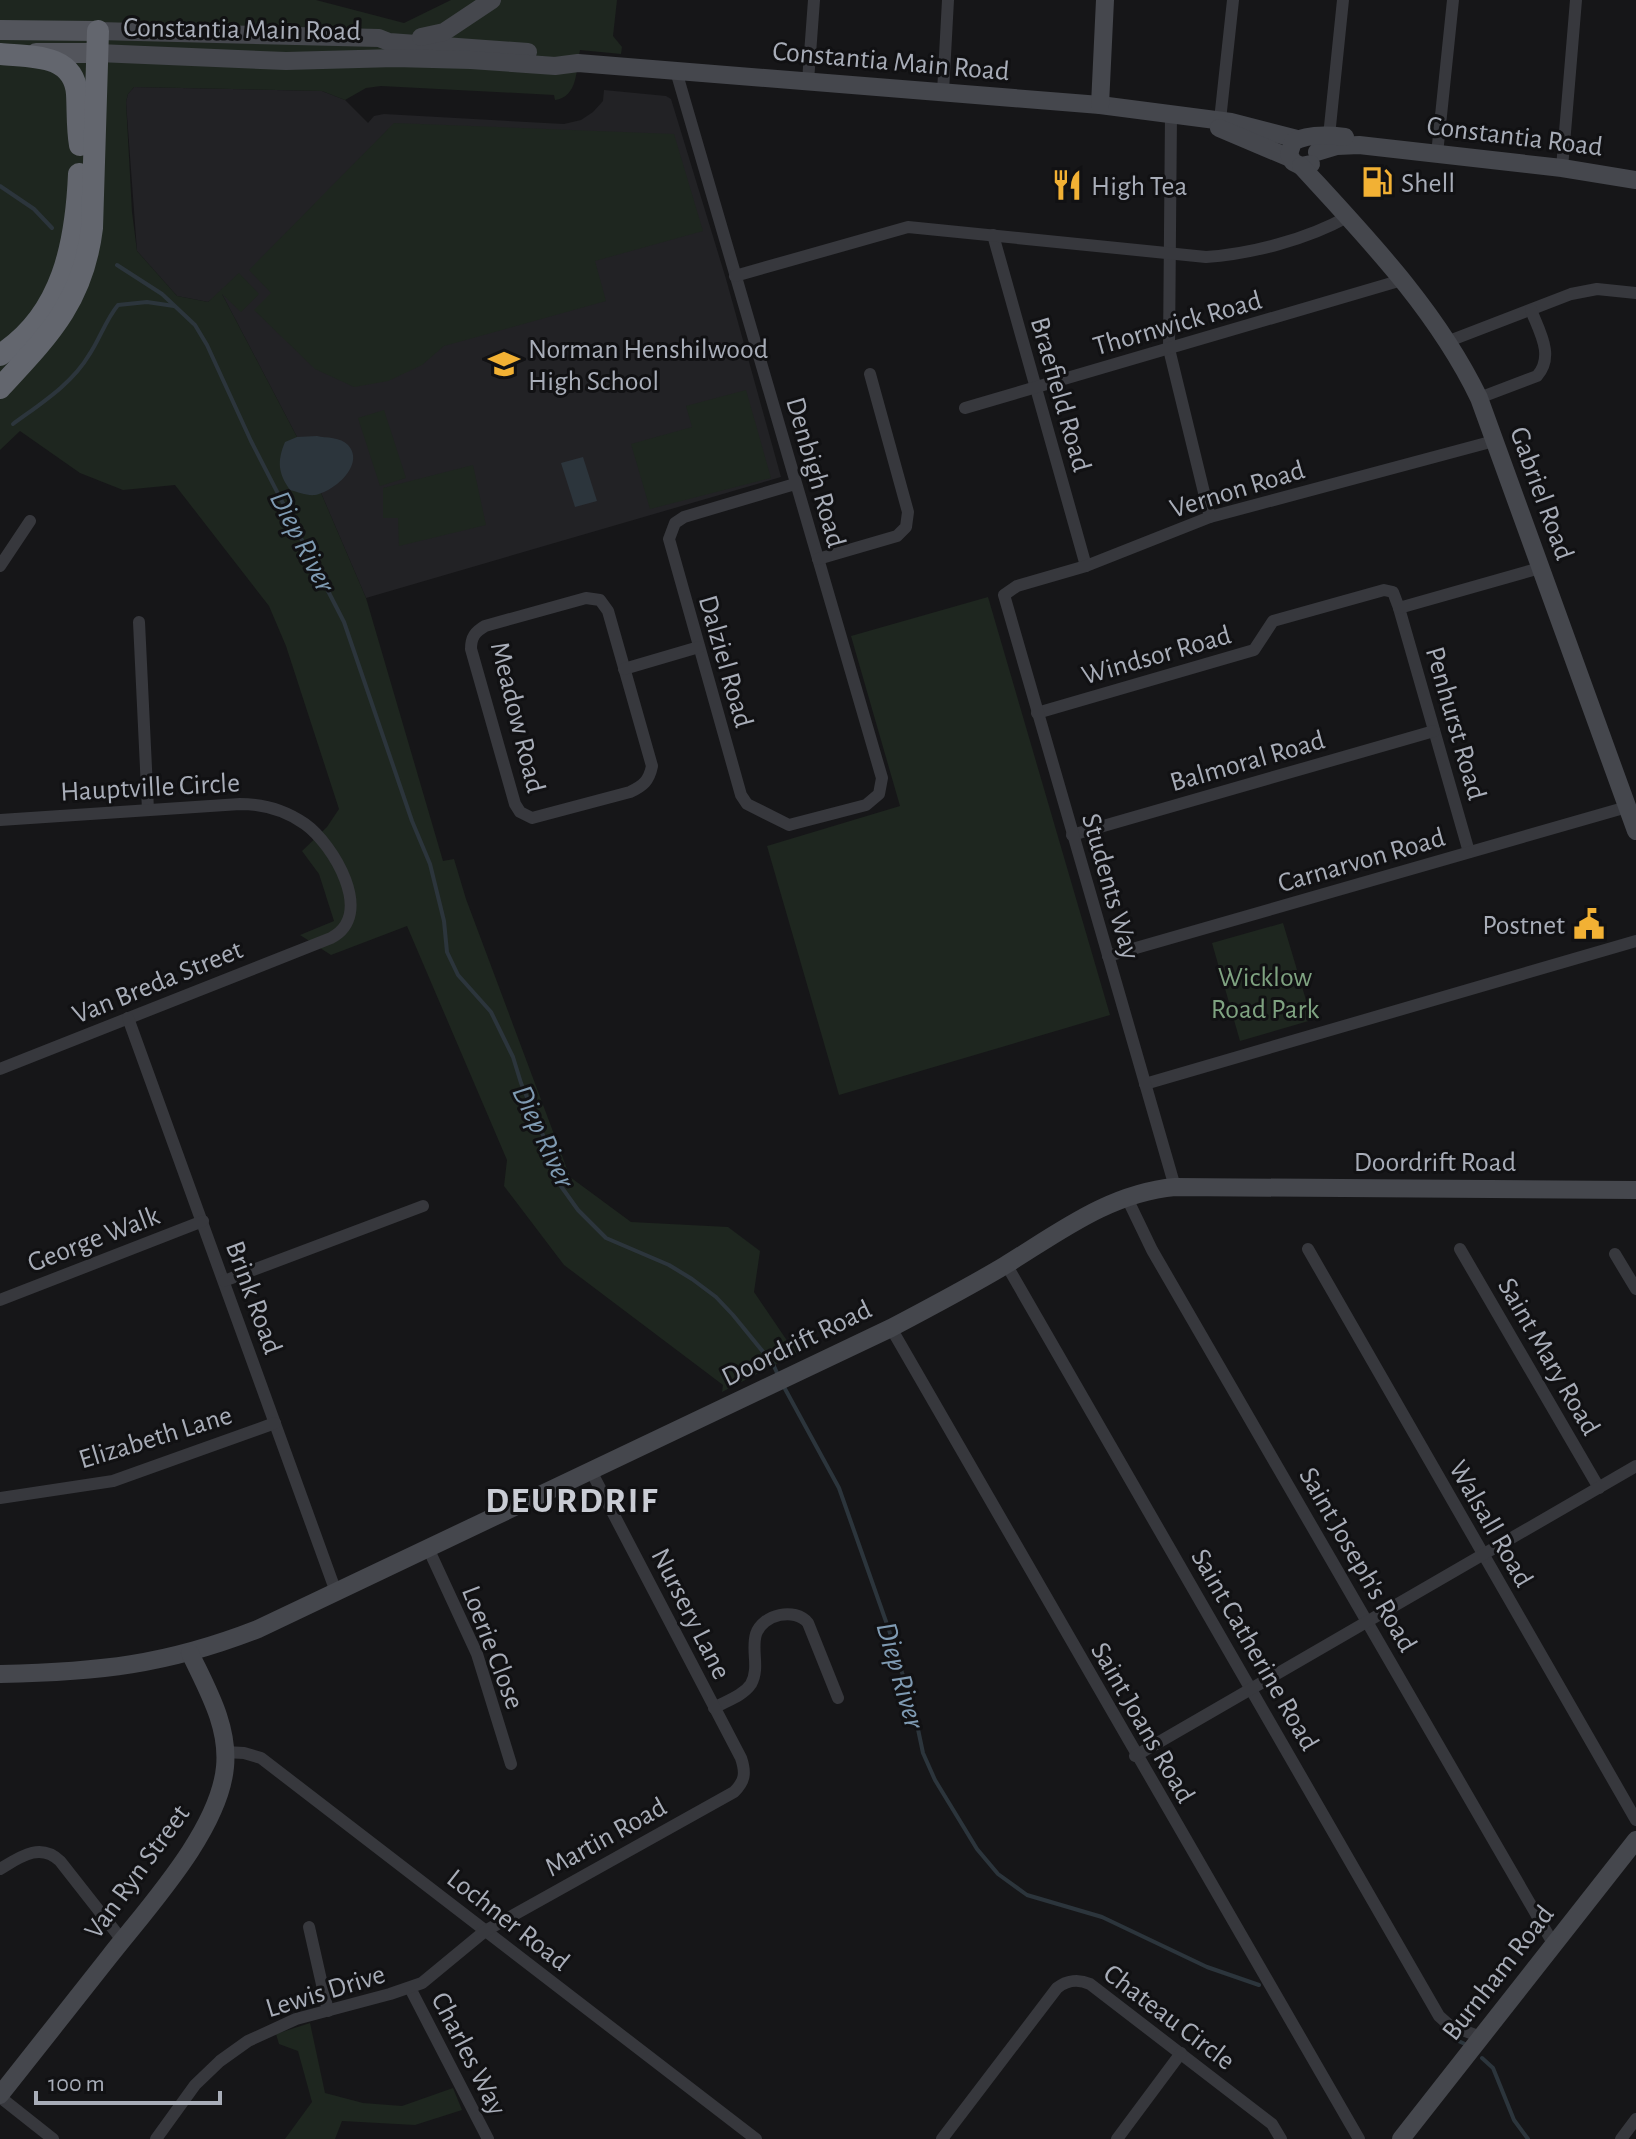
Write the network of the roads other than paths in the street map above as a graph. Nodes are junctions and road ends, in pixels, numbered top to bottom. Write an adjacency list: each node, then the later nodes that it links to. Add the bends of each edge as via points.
1 (492, 0): 9 (street)
2 (814, 0): 18 (street)
3 (948, 0): 19 (street)
4 (1105, 0): 20 (street)
5 (1233, 0): 23 (street)
6 (1343, 0): 24 (street)
7 (1453, 0): 28 (street)
8 (1576, 0): 29 (street)
9 (468, 17): 11 (street, via 428,37); 13 (street)
10 (0, 30): 12 (main road, Constantia Main Road)
11 (379, 38): 12 (street, Constantia Main Road); 13 (street, Constantia Main Road)
12 (92, 42): 14 (main road, Constantia Main Road); 15 (street, Constantia Main Road, via 286,61); 25 (highway); 42 (highway, via 89,252 69,306)
13 (449, 44): 15 (street); 16 (street, Constantia Main Road, via 555,55)
14 (0, 53): 25 (highway, via 51,60 69,71 77,90)
15 (395, 58): 16 (street, Constantia Main Road)
16 (578, 63): 17 (street, Constantia Main Road)
17 (676, 71): 18 (street, Constantia Main Road); 34 (street, Denbigh Road)
18 (808, 81): 19 (street, Constantia Main Road)
19 (943, 92): 20 (street, Constantia Main Road)
20 (1100, 105): 21 (street, Constantia Main Road)
21 (1171, 114): 22 (street, Constantia Main Road); 33 (street)
22 (1199, 118): 23 (street, Constantia Main Road); 27 (street, Constantia Main Road)
23 (1220, 120): 27 (street, Constantia Main Road)
24 (1329, 136): 26 (street, Constantia Road); 27 (street, Constantia Road)
25 (80, 145): 40 (highway, via 75,226 65,272 37,323)
26 (1387, 147): 27 (street, Constantia Road, via 1344,145); 28 (street, Constantia Road)
27 (1305, 152): 31 (street, Gabriel Road)
28 (1437, 154): 29 (street, Constantia Road)
29 (1562, 168): 30 (street, Constantia Road)
30 (1636, 180)
31 (1343, 212): 33 (street, via 1323,229 1250,251 1206,257); 35 (street, Gabriel Road)
32 (993, 235): 33 (street); 34 (street, via 897,228); 43 (street, Braefield Road)
33 (1170, 253): 39 (street)
34 (735, 276): 47 (street, Denbigh Road)
35 (1402, 280): 38 (street, Gabriel Road); 39 (street, Thornwick Road)
36 (1636, 293): 37 (street, via 1597,289)
37 (1531, 310): 38 (street); 44 (street, via 1545,349 1542,371)
38 (1449, 341): 44 (street, Gabriel Road)
39 (1169, 349): 43 (street, Thornwick Road); 48 (street)
40 (0, 355)
41 (870, 374): 50 (street, via 907,524 897,536)
42 (0, 388)
43 (1036, 388): 45 (street, Thornwick Road); 52 (street, Braefield Road)
44 (1479, 398): 46 (street, Gabriel Road)
45 (965, 408)
46 (1494, 441): 48 (street, Vernon Road); 53 (street, Gabriel Road)
47 (795, 484): 50 (street, Denbigh Road); 57 (street, Dalziel Road, via 675,523 669,546)
48 (1210, 517): 52 (street, Vernon Road)
49 (30, 521): 51 (street)
50 (818, 559): 63 (street, Denbigh Road, via 882,778 879,794 866,805 797,825 783,824)
51 (0, 566)
52 (1086, 566): 54 (street, Vernon Road, via 1009,589)
53 (1540, 568): 55 (street); 61 (street, Gabriel Road)
54 (1004, 599): 59 (street, Students Way)
55 (1399, 608): 59 (street, Windsor Road, via 1393,592 1384,590 1273,621 1254,650); 60 (street, Penhurst Road)
56 (139, 622): 62 (street)
57 (699, 647): 58 (street); 63 (street, Dalziel Road, via 741,795)
58 (624, 669): 58 (street, Meadow Road, via 652,766 647,782 630,792 525,817 515,804 471,649 476,631 594,598 608,611)
59 (1037, 713): 66 (street, Students Way)
60 (1434, 731): 66 (street, Balmoral Road); 67 (street, Penhurst Road)
61 (1627, 807): 65 (street, Gabriel Road); 67 (street, Carnarvon Road)
62 (148, 810): 64 (street, Hauptville Circle); 68 (street, Hauptville Circle, via 253,804 302,821 334,856 350,898 348,922)
63 (763, 812)
64 (0, 820)
65 (1636, 831)
66 (1072, 835): 70 (street, Students Way)
67 (1469, 852): 70 (street, Carnarvon Road)
68 (331, 938): 71 (street, Van Breda Street)
69 (1636, 941): 73 (street)
70 (1108, 956): 73 (street, Students Way)
71 (128, 1018): 72 (street, Van Breda Street); 78 (street, Brink Road)
72 (0, 1069)
73 (1145, 1084): 74 (street, Students Way)
74 (1175, 1187): 75 (street, Doordrift Road); 76 (street, Doordrift Road)
75 (1636, 1190)
76 (1126, 1196): 82 (street, Doordrift Road); 95 (street, Saint Joseph's Road, via 1152,1250)
77 (423, 1206): 83 (street)
78 (203, 1221): 83 (street, Brink Road); 85 (street, George Walk)
79 (1308, 1249): 93 (street, Walsall Road)
80 (1460, 1249): 90 (street, Saint Mary Road)
81 (1615, 1254): 84 (street)
82 (1006, 1264): 86 (street, Doordrift Road); 98 (street, Saint Catherine Road)
83 (224, 1281): 87 (street, Brink Road)
84 (1636, 1289)
85 (0, 1300)
86 (891, 1328): 89 (street, Doordrift Road); 102 (street, Saint Joans Road)
87 (275, 1423): 91 (street, Elizabeth Lane, via 113,1481); 94 (street, Brink Road)
88 (1636, 1466): 90 (street)
89 (591, 1471): 92 (street, Doordrift Road); 100 (street, Nursery Lane)
90 (1599, 1488): 93 (street)
91 (0, 1498)
92 (428, 1548): 94 (street, Doordrift Road); 103 (street, Loerie Close, via 477,1654)
93 (1483, 1556): 95 (street); 105 (street, Walsall Road)
94 (336, 1592): 96 (street, Doordrift Road, via 258,1629)
95 (1368, 1622): 98 (street); 111 (street, Saint Joseph's Road)
96 (190, 1653): 97 (street, Doordrift Road, via 96,1670); 101 (street, Van Ryn Street, via 218,1716)
97 (0, 1674)
98 (1251, 1689): 102 (street); 114 (street, Saint Catherine Road, via 1439,2016)
99 (838, 1698): 100 (street, via 808,1623 789,1613 758,1630 755,1672 747,1689)
100 (714, 1708): 104 (street, Nursery Lane, via 741,1758)
101 (225, 1752): 109 (street, Lochner Road, via 261,1758); 110 (street, Van Ryn Street, via 217,1804 204,1828)
102 (1135, 1756): 125 (street, Saint Joans Road)
103 (511, 1764)
104 (744, 1778): 109 (street, Martin Road, via 734,1792)
105 (1636, 1820)
106 (1636, 1840): 111 (street, Burnham Road)
107 (0, 1869): 110 (street, via 30,1852 51,1854)
108 (309, 1927): 113 (street)
109 (485, 1931): 112 (street, Lewis Drive); 121 (street, Lochner Road)
110 (122, 1940): 116 (street, Van Ryn Street)
111 (1554, 1945): 114 (street, Burnham Road)
112 (410, 1988): 113 (street, Lewis Drive); 120 (street, Charles Way)
113 (328, 2011): 119 (street, Lewis Drive, via 280,2025 234,2050 195,2085)
114 (1474, 2047): 126 (street, Burnham Road)
115 (1181, 2053): 122 (street, Chateau Circle, via 1090,1984 1065,1983); 123 (street); 124 (street, Chateau Circle, via 1272,2124)
116 (0, 2096): 118 (street)
117 (1636, 2119): 127 (street)
118 (53, 2139)
119 (156, 2139)
120 (488, 2139)
121 (756, 2139)
122 (942, 2139)
123 (1117, 2139)
124 (1281, 2139)
125 (1359, 2139)
126 (1401, 2139)
127 (1621, 2139)

